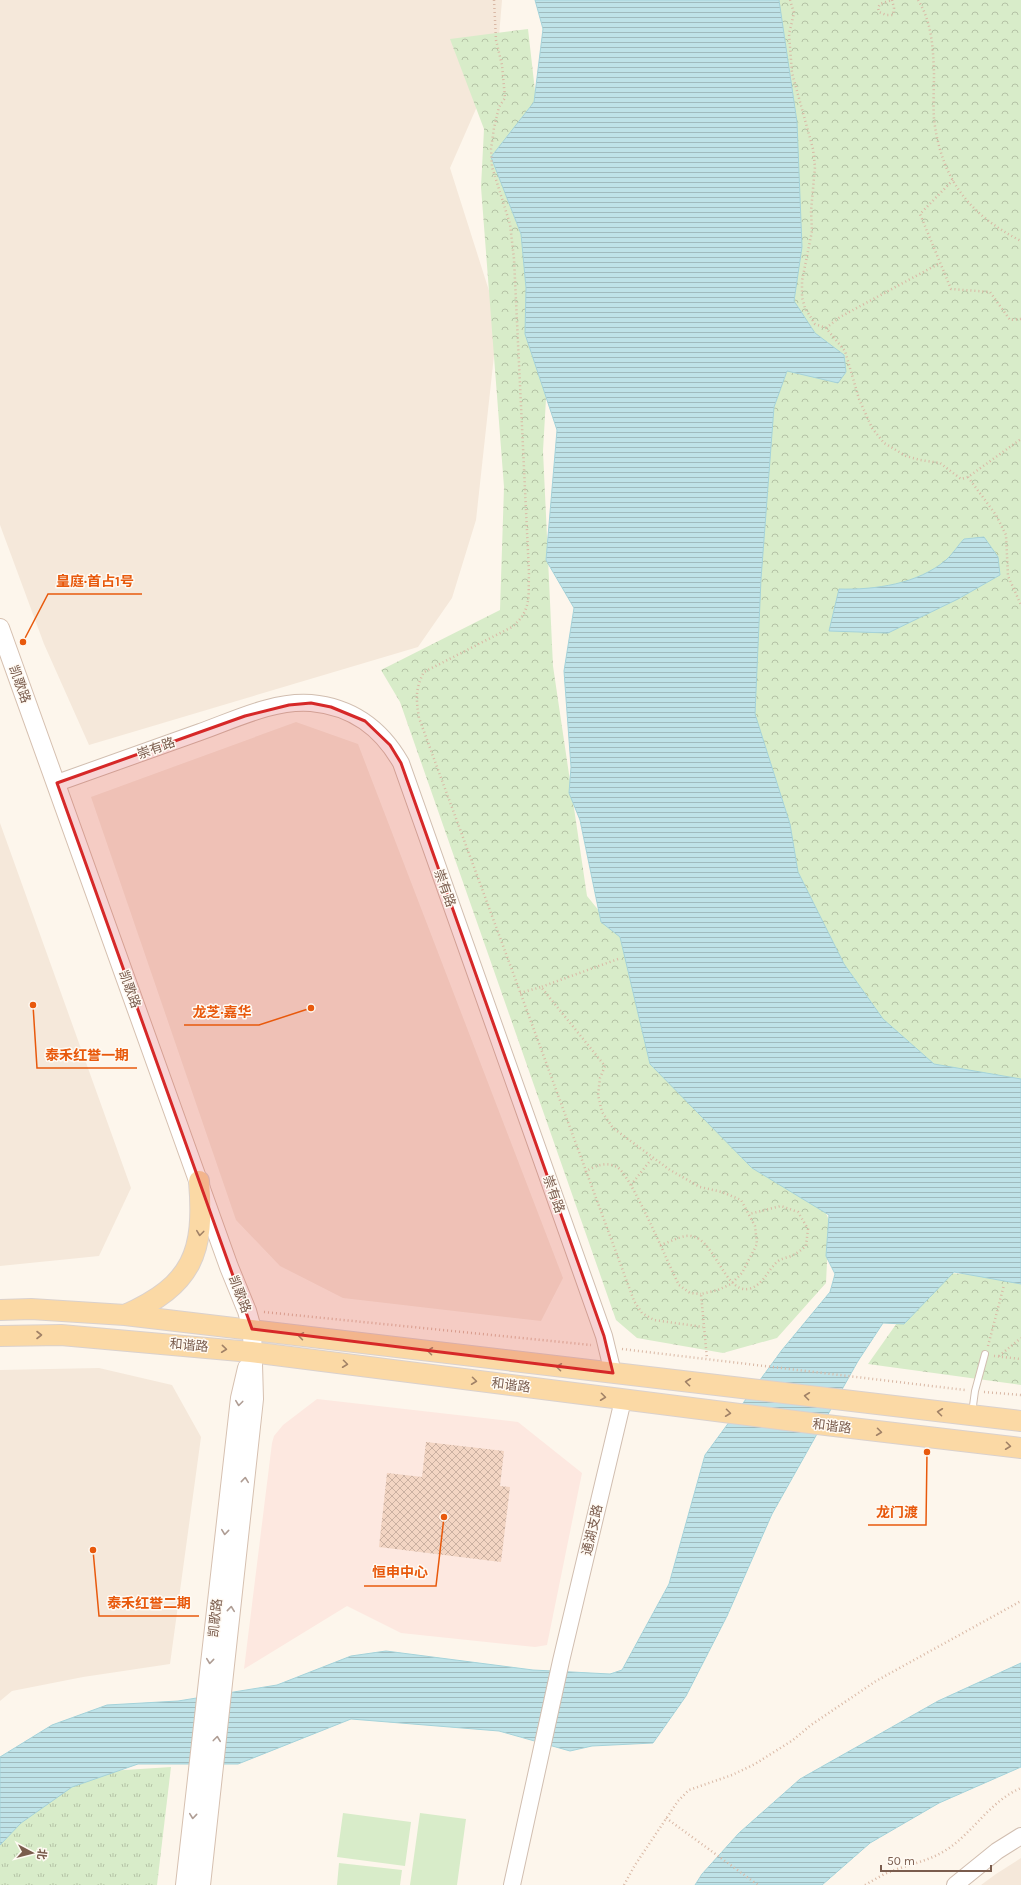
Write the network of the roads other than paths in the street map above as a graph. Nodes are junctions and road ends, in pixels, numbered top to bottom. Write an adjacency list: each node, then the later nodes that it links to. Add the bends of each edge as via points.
1 (0, 628): 2 (main road, 凯歌路)
2 (57, 783): 3 (main road, 凯歌路); 10 (street, 崇有路, via 245,716 289,705 311,703 331,707 365,721 378,731 401,763 608,1347)
3 (199, 1181): 5 (main road, one-way to 5, via 200,1237 197,1250 187,1269 170,1289 157,1299); 6 (main road, 凯歌路)
4 (0, 1310): 5 (main road, 和谐路, via 31,1309)
5 (125, 1315): 6 (main road, 和谐路)
6 (250, 1320): 8 (main road, 凯歌路); 10 (main road, 和谐路, one-way to 6)
7 (0, 1336): 8 (main road, 和谐路, one-way to 8, via 61,1335)
8 (251, 1352): 11 (main road, 和谐路, one-way to 11); 15 (main road, 凯歌路, via 240,1398)
9 (985, 1354): 12 (lane)
10 (614, 1373): 12 (main road, 和谐路, one-way to 10)
11 (628, 1400): 14 (main road, 和谐路, one-way to 14); 19 (street, 通湖支路, via 561,1661)
12 (971, 1416): 13 (main road, 和谐路)
13 (1021, 1421)
14 (1021, 1448)
15 (205, 1778): 17 (main road, 凯歌路, one-way to 17); 18 (main road, 凯歌路)
16 (1021, 1836): 20 (street, via 997,1851)
17 (185, 1885)
18 (201, 1885)
19 (512, 1885)
20 (955, 1885)

